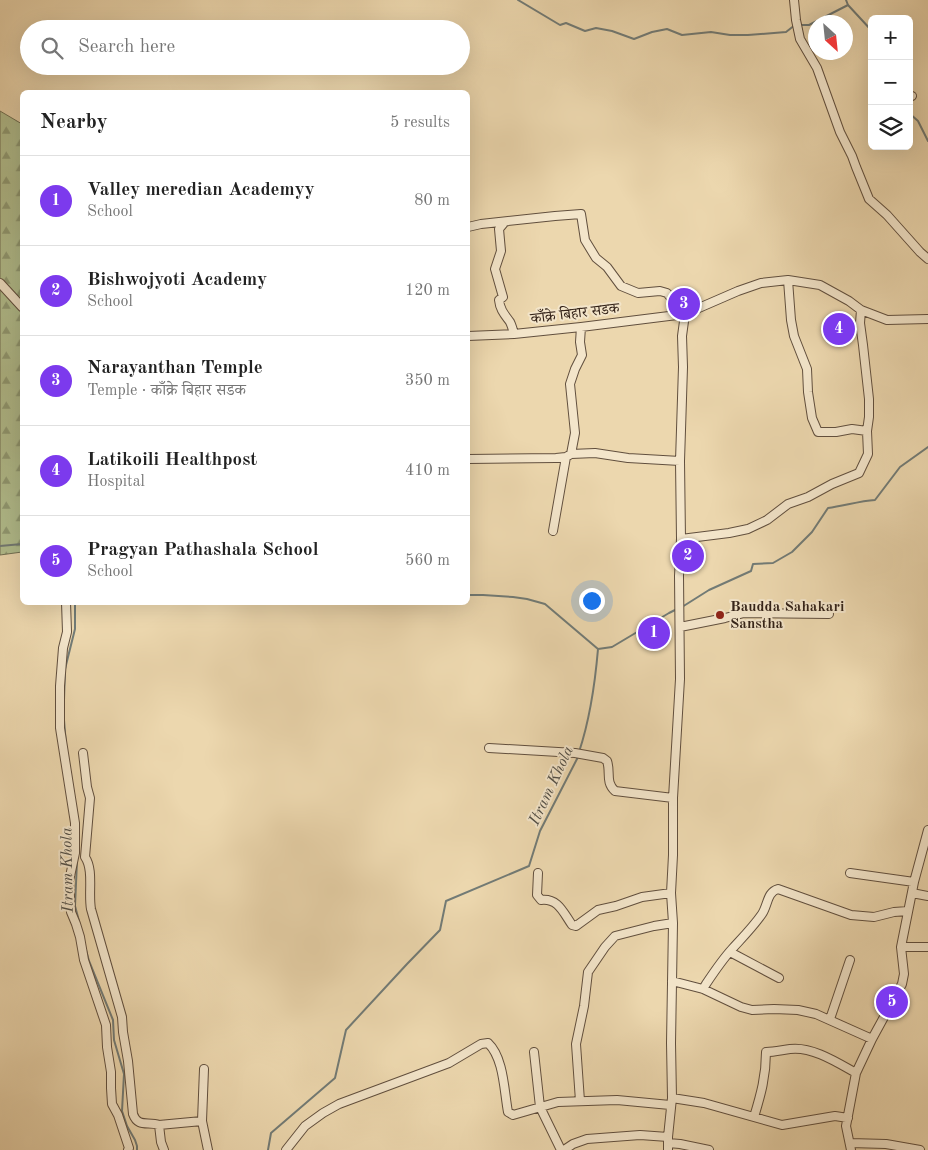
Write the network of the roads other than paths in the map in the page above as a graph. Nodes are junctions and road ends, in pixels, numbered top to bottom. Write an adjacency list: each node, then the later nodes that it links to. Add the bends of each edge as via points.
1 (794, 0): 4 (street, via 803,45 817,68 869,199)
2 (504, 223): 3 (street); 10 (street, via 581,214 585,240 621,286 638,293 668,293 675,303); 13 (street, via 499,229 501,251 495,269 503,297 500,305)
3 (470, 227)
4 (928, 259)
5 (788, 280): 8 (street, काँक्रे बिहार सडक, via 820,285); 9 (street, काँक्रे बिहार सडक, via 738,290); 15 (street, via 794,336 806,369 812,418 818,432)
6 (0, 283): 7 (street)
7 (20, 304)
8 (861, 310): 11 (street, काँक्रे बिहार सडक, via 888,320); 15 (street, via 869,398)
9 (685, 314): 10 (street, काँक्रे बिहार सडक); 18 (street)
10 (676, 315): 12 (street, काँक्रे बिहार सडक)
11 (928, 319)
12 (581, 327): 13 (street, काँक्रे बिहार सडक); 16 (street, via 582,355 570,384 575,433)
13 (514, 334): 14 (street, काँक्रे बिहार सडक)
14 (470, 336)
15 (867, 430): 20 (street, via 868,454 859,473 788,504 748,529)
16 (569, 456): 17 (street); 18 (street, via 595,453); 19 (street)
17 (470, 459)
18 (680, 461): 20 (street)
19 (553, 532)
20 (681, 539): 23 (street)
21 (66, 605): 57 (street, via 60,728 75,823 75,854 69,881 71,912 106,1025 112,1104)
22 (829, 614): 23 (street, via 744,613)
23 (680, 627): 26 (street)
24 (489, 748): 26 (street, via 578,753 602,758 609,764 610,784 615,791)
25 (83, 753): 54 (street, via 90,798 84,857 89,866 89,901 122,1016 133,1114 139,1123)
26 (673, 798): 31 (street)
27 (928, 830): 30 (street)
28 (538, 873): 31 (street, via 537,895 541,900 549,899 557,904 576,926 598,910 642,897)
29 (850, 873): 30 (street)
30 (914, 882): 32 (street)
31 (671, 893): 35 (street)
32 (912, 893): 33 (street); 34 (street)
33 (928, 896)
34 (908, 911): 36 (street); 38 (street, via 874,917 851,915 778,889 770,895 764,912)
35 (673, 923): 41 (street); 48 (street, via 614,936 588,972 576,1044)
36 (901, 947): 37 (street); 44 (street, via 902,984)
37 (928, 947)
38 (730, 952): 40 (street); 42 (street)
39 (850, 960): 43 (street)
40 (779, 978)
41 (672, 981): 42 (street); 49 (street)
42 (703, 990): 43 (street, via 752,1010 798,1010)
43 (830, 1019): 44 (street)
44 (872, 1039): 47 (street)
45 (534, 1052): 50 (street)
46 (204, 1069): 53 (street)
47 (856, 1073): 51 (street, via 811,1051 791,1048 766,1052 765,1076); 52 (street)
48 (580, 1101): 49 (street); 50 (street)
49 (671, 1101): 51 (street, via 704,1103); 55 (street)
50 (540, 1107): 60 (street, via 513,1115 508,1112 500,1063 492,1047 488,1043 481,1044 449,1062 323,1113 305,1126); 61 (street)
51 (754, 1116): 52 (street, via 782,1125 835,1116)
52 (848, 1118): 56 (street, via 846,1126)
53 (202, 1121): 54 (street); 59 (street)
54 (159, 1125): 58 (street)
55 (668, 1143): 61 (street, via 640,1135 587,1140); 62 (street)
56 (850, 1146): 63 (street, via 886,1144)
57 (128, 1150)
58 (164, 1150)
59 (208, 1150)
60 (286, 1150)
61 (563, 1150)
62 (709, 1150)
63 (920, 1150)

